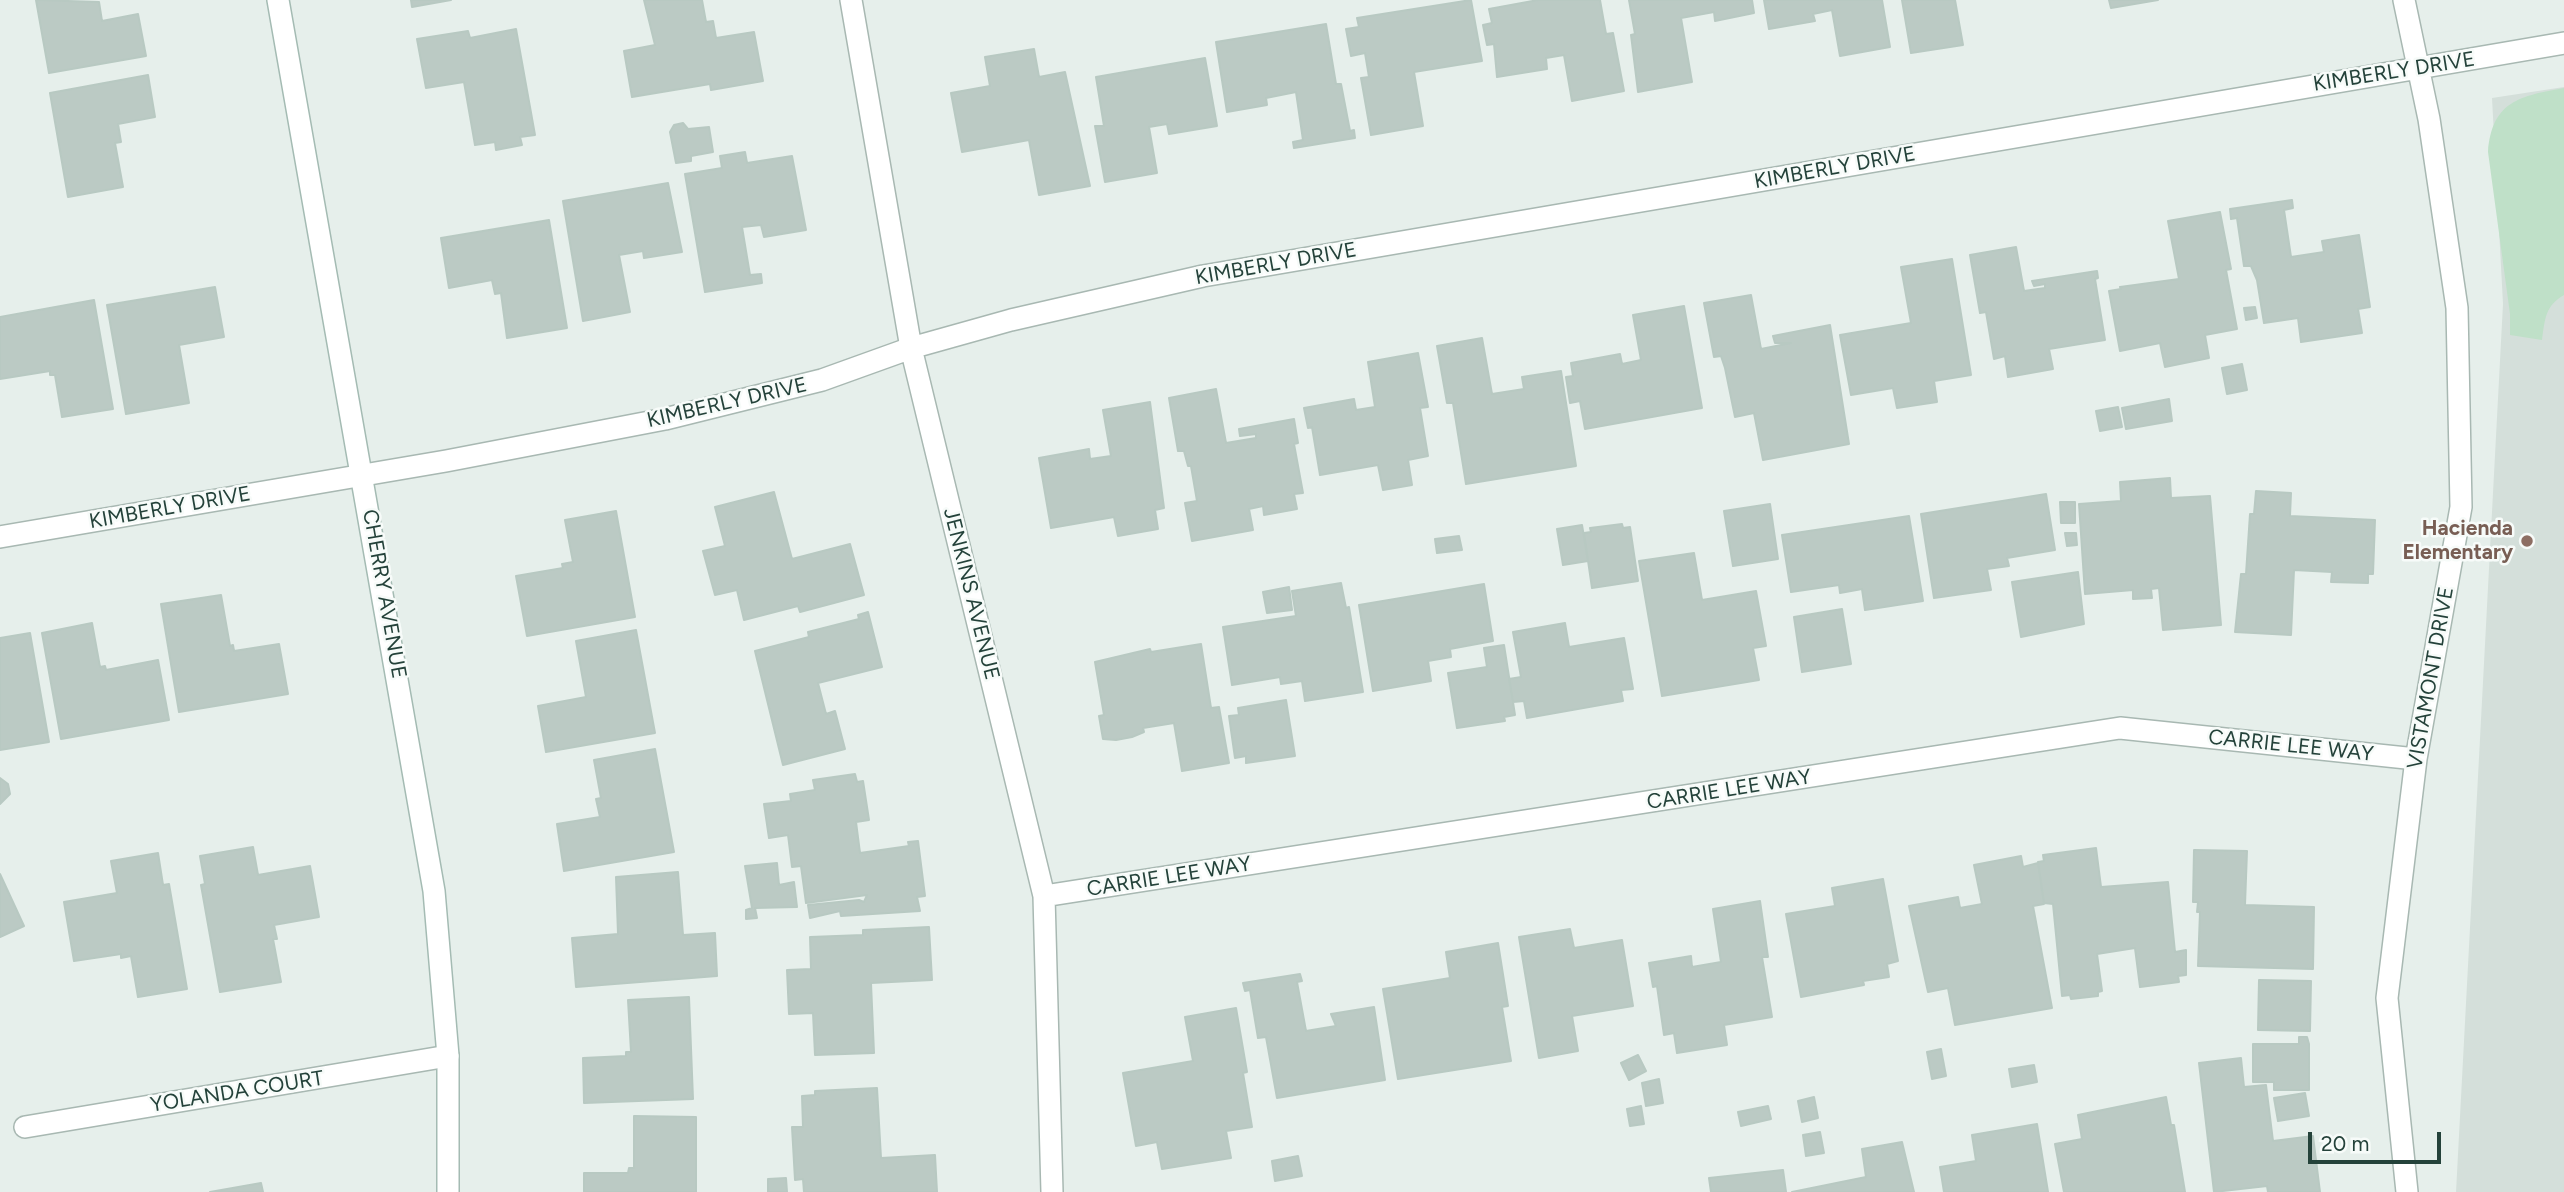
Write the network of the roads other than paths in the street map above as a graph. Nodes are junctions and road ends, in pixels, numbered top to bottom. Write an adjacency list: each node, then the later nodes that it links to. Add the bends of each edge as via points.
1 (278, 0): 7 (street, CHERRY AVENUE)
2 (851, 0): 6 (street, JENKINS AVENUE)
3 (2404, 0): 5 (street, VISTAMONT DRIVE)
4 (2564, 43): 5 (street, KIMBERLY DRIVE)
5 (2420, 68): 6 (street, KIMBERLY DRIVE, via 1203,276); 9 (street, VISTAMONT DRIVE, via 2458,308 2460,507)
6 (911, 348): 7 (street, KIMBERLY DRIVE, via 822,380 665,419); 10 (street, JENKINS AVENUE)
7 (363, 475): 8 (street, KIMBERLY DRIVE); 11 (street, CHERRY AVENUE, via 434,891)
8 (0, 537)
9 (2416, 758): 10 (street, CARRIE LEE WAY, via 2120,728); 15 (street, VISTAMONT DRIVE, via 2387,998)
10 (1044, 896): 14 (street, JENKINS AVENUE)
11 (448, 1056): 12 (street, YOLANDA COURT); 13 (street, CHERRY AVENUE)
12 (25, 1127)
13 (448, 1192)
14 (1052, 1192)
15 (2406, 1192)

